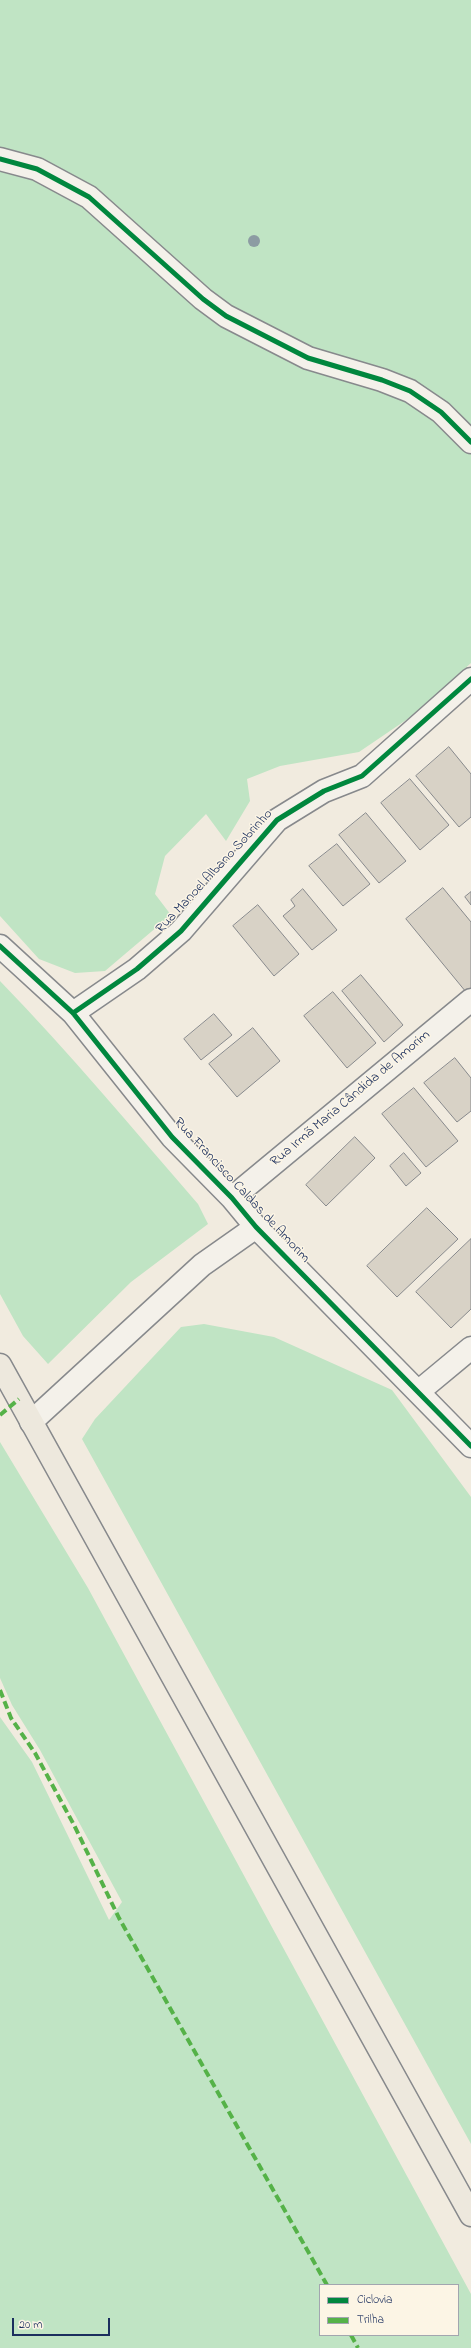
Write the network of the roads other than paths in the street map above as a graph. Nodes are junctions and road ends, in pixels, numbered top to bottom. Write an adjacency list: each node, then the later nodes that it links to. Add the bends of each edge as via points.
1 (0, 159): 2 (street, via 37,169 89,197 203,299 226,316 308,358 410,390 441,412)
2 (471, 442)
3 (471, 679): 6 (street, Rua Manoel Albano Sobrinho, via 362,776 324,791 277,820 181,931 137,969)
4 (0, 946): 6 (street, Rua Francisco Caldas de Amorim)
5 (471, 1000): 7 (street, Rua Irmã Maria Cândida de Amorim)
6 (73, 1013): 7 (street, Rua Francisco Caldas de Amorim, via 172,1137)
7 (232, 1198): 8 (street, Rua Francisco Caldas de Amorim)
8 (256, 1227): 11 (street, Rua Francisco Caldas de Amorim); 12 (street, via 185,1279)
9 (471, 1348): 11 (street)
10 (0, 1365): 12 (highway)
11 (418, 1392): 13 (street, Rua Francisco Caldas de Amorim)
12 (32, 1422): 14 (highway)
13 (471, 1446)
14 (471, 2216)

